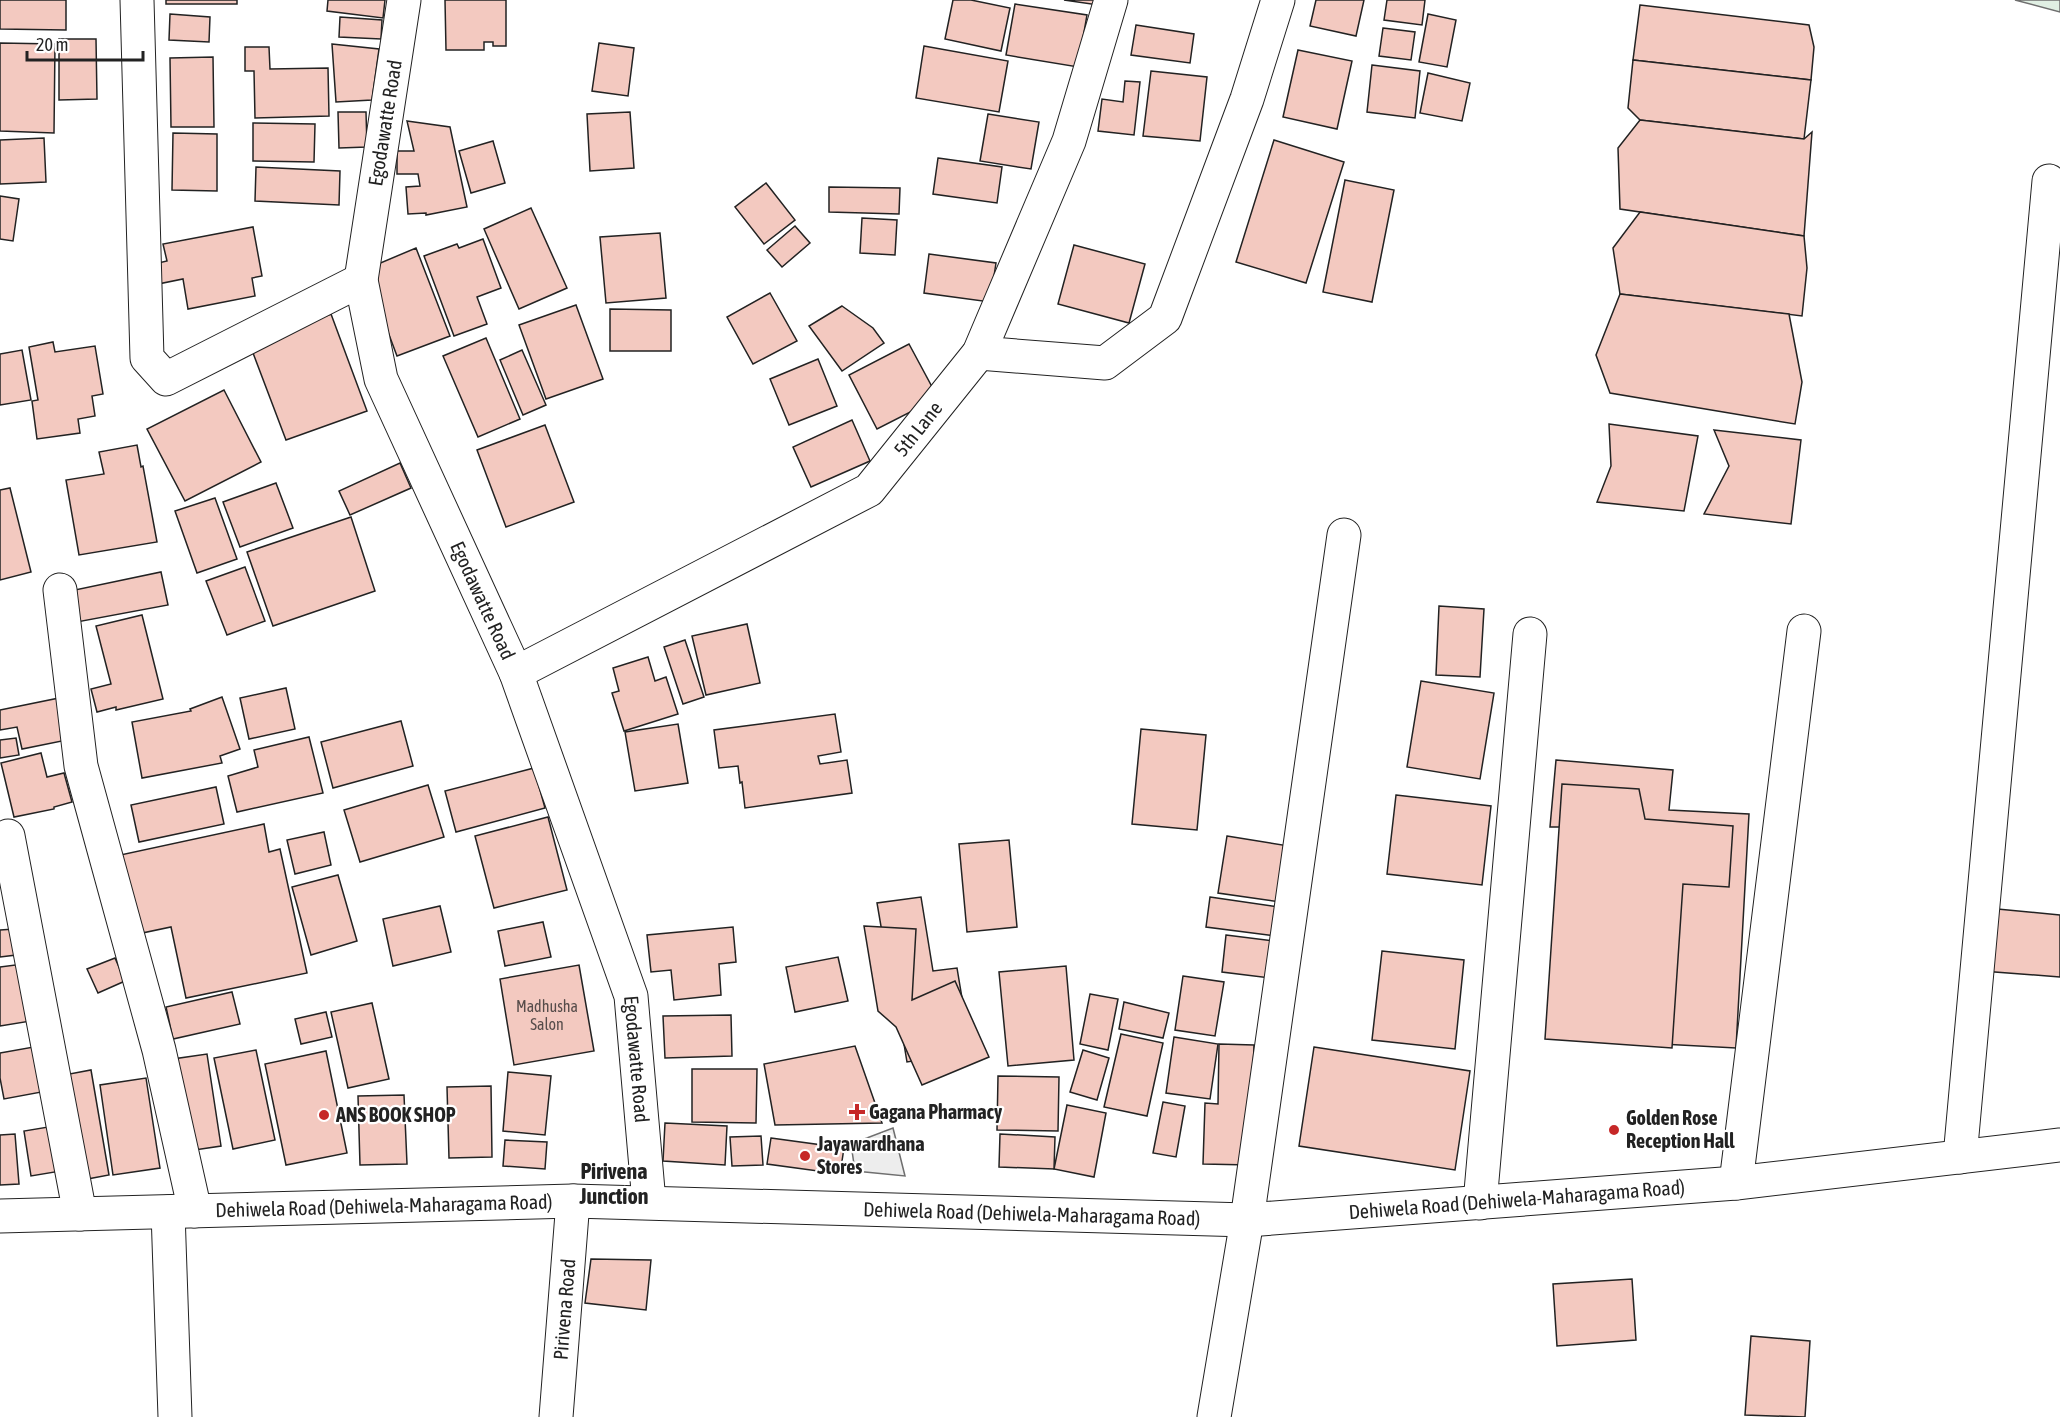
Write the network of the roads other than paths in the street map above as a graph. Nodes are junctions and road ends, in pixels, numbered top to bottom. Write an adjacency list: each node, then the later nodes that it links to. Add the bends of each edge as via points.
1 (137, 0): 6 (street, via 147,358 166,379)
2 (404, 0): 6 (street, Egodawatte Road)
3 (1112, 0): 7 (street, 5th Lane, via 1069,141)
4 (1278, 0): 7 (street, via 1247,99 1165,318 1105,363)
5 (2049, 181): 15 (street)
6 (361, 280): 12 (street, Egodawatte Road, via 381,380)
7 (979, 353): 12 (street, 5th Lane, via 869,490)
8 (1344, 535): 23 (street)
9 (60, 590): 20 (street, via 81,766 159,1050)
10 (1804, 631): 16 (street)
11 (1530, 634): 19 (street)
12 (516, 673): 18 (street, Egodawatte Road, via 631,996)
13 (8, 836): 21 (street)
14 (2060, 1145): 15 (street, Dehiwela Road (Dehiwela-Maharagama Road))
15 (1960, 1157): 16 (street, Dehiwela Road (Dehiwela-Maharagama Road))
16 (1736, 1183): 19 (street, Dehiwela Road (Dehiwela-Maharagama Road))
17 (573, 1201): 18 (street, Dehiwela Road (Dehiwela-Maharagama Road)); 20 (street, Dehiwela Road (Dehiwela-Maharagama Road)); 25 (street, Pirivena Road)
18 (649, 1202): 23 (street, Dehiwela Road (Dehiwela-Maharagama Road))
19 (1480, 1203): 23 (street, Dehiwela Road (Dehiwela-Maharagama Road))
20 (182, 1211): 21 (street, Dehiwela Road (Dehiwela-Maharagama Road)); 24 (street)
21 (80, 1214): 22 (street, Dehiwela Road (Dehiwela-Maharagama Road))
22 (0, 1216)
23 (1247, 1220): 26 (street)
24 (175, 1417)
25 (556, 1417)
26 (1214, 1417)

